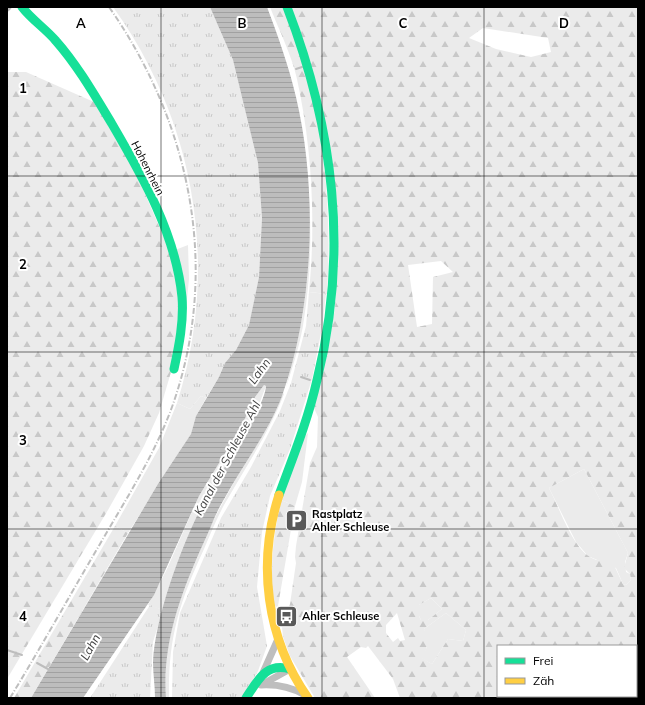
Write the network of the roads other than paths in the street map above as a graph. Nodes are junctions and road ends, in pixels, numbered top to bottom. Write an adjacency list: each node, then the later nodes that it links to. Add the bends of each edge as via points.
1 (22, 7): 3 (main road, Hohenrhein, via 56,42 97,99 138,171 169,240 176,263 182,309)
2 (287, 7): 4 (main road, via 308,64 321,117 330,178 333,254 327,330 319,372 298,445 278,497 268,548 268,597)
3 (174, 369)
4 (278, 639): 5 (main road); 6 (street)
5 (290, 669): 6 (main road, via 283,666 271,667); 7 (main road)
6 (258, 683): 7 (street, via 287,687); 8 (main road)
7 (307, 697)
8 (246, 698)

